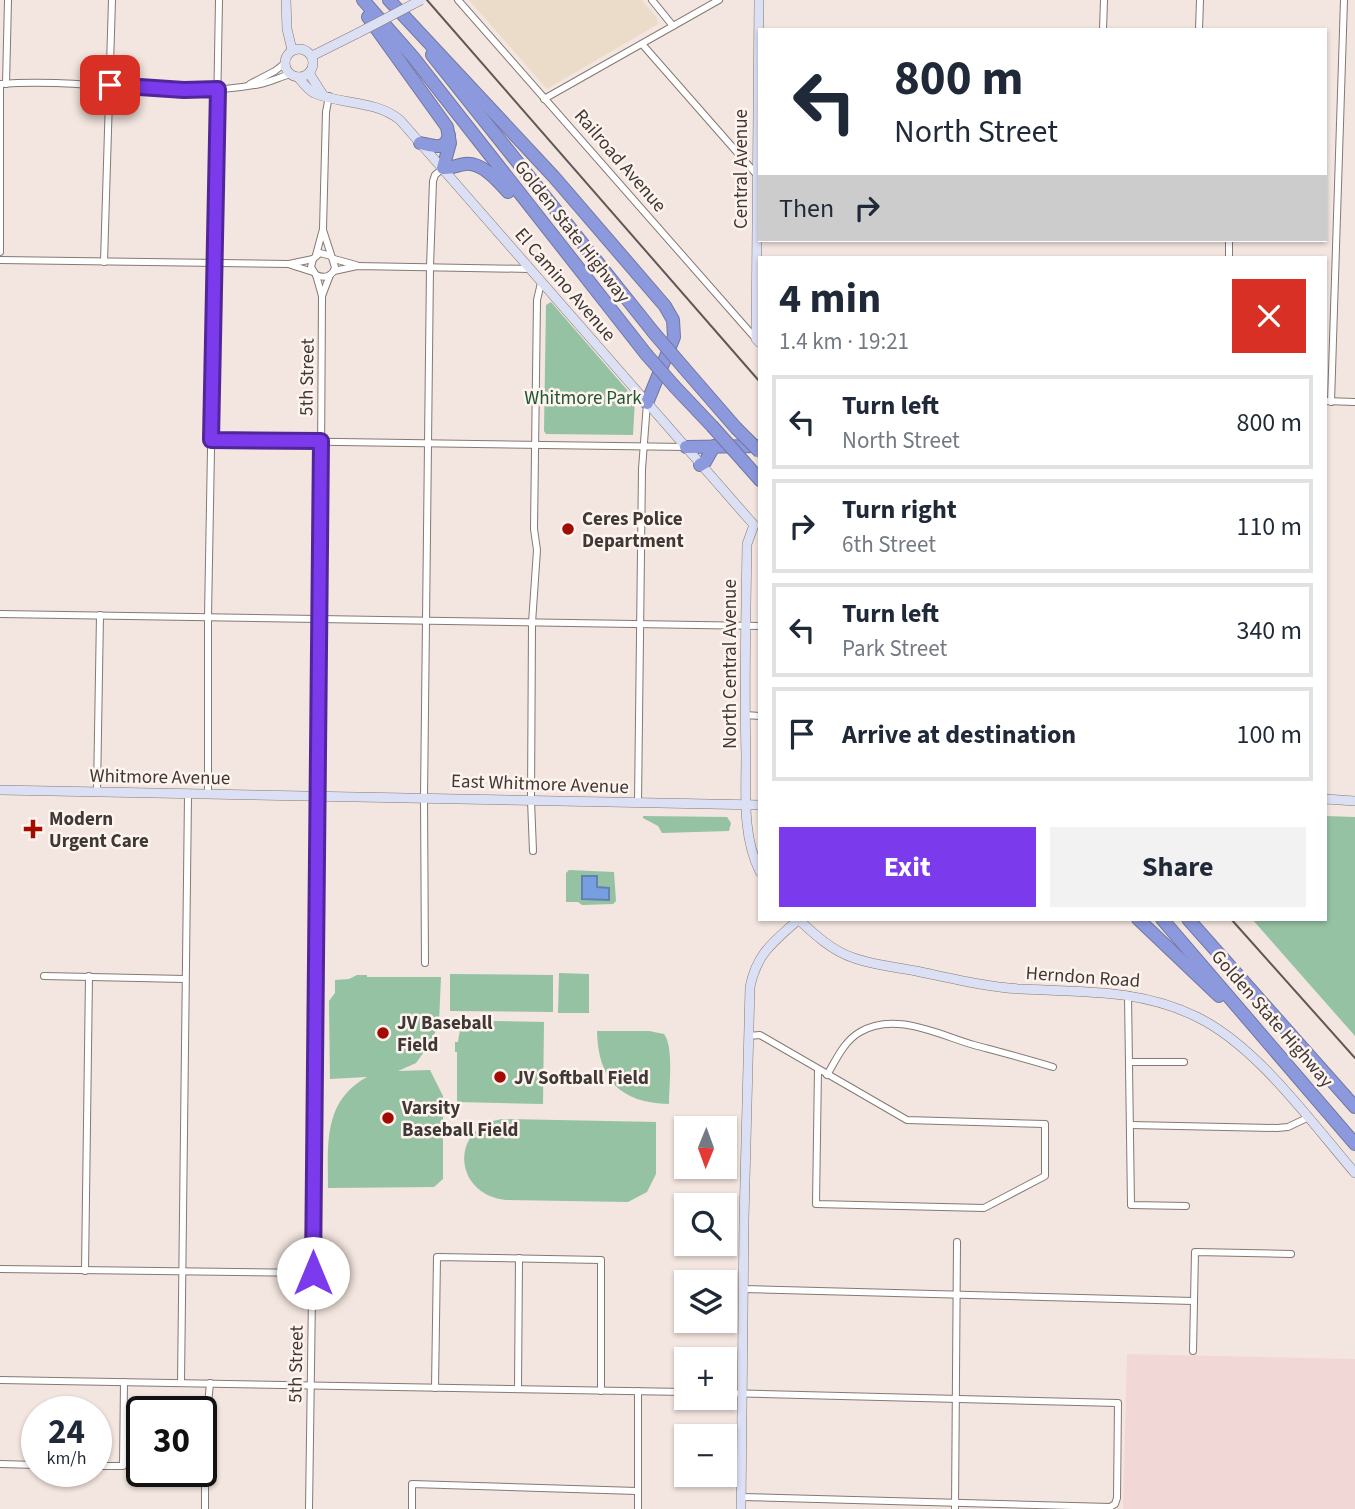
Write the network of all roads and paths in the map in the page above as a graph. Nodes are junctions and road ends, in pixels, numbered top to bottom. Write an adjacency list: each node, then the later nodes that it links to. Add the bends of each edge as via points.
1 (8, 0): 25 (street)
2 (112, 0): 26 (street)
3 (219, 0): 28 (street)
4 (286, 0): 20 (street)
5 (356, 0): 31 (highway, via 443,118)
6 (363, 0): 36 (highway, Golden State Highway)
7 (388, 0): 54 (highway, via 554,177 665,306 673,320 674,337); 63 (highway, Golden State Highway, bridge, via 654,333)
8 (421, 0): 21 (street, bridge)
9 (458, 0): 30 (street, Railroad Avenue)
10 (653, 0): 16 (street)
11 (719, 0): 16 (street)
12 (1104, 0): 17 (street)
13 (1200, 0): 18 (street)
14 (1344, 0): 52 (street)
15 (756, 2): 34 (street, Central Avenue)
16 (673, 26): 19 (street)
17 (1103, 28)
18 (1199, 28)
19 (642, 44): 30 (street); 34 (street)
20 (292, 50): 21 (street, via 301,49); 22 (street)
21 (312, 56): 23 (street)
22 (285, 63): 24 (street); 27 (street)
23 (309, 73): 24 (street); 29 (street)
24 (295, 75): 27 (street); 29 (street, El Camino Avenue, via 313,93)
25 (2, 84): 26 (street, via 59,81); 37 (street)
26 (110, 85): 28 (street); 41 (street)
27 (248, 85): 28 (street)
28 (218, 89): 42 (street)
29 (326, 95): 32 (street, El Camino Avenue, via 388,111); 35 (street)
30 (544, 99): 51 (street, Railroad Avenue)
31 (449, 134): 32 (highway, via 440,147); 33 (highway)
32 (420, 144): 33 (street, El Camino Avenue)
33 (443, 168): 36 (highway, via 468,163 484,169); 45 (street, via 433,181); 46 (street, El Camino Avenue)
34 (758, 176): 51 (street, Central Avenue)
35 (323, 229): 38 (street); 39 (street)
36 (557, 242): 65 (highway, Golden State Highway, bridge, via 646,354)
37 (0, 253)
38 (315, 257): 39 (street, via 323,253); 43 (street); 48 (street)
39 (332, 257): 44 (street); 47 (street)
40 (0, 260): 41 (street)
41 (104, 262): 42 (street)
42 (215, 263): 43 (street); 55 (street)
43 (289, 264): 48 (street)
44 (357, 266): 45 (street); 47 (street)
45 (430, 267): 46 (street); 57 (street)
46 (530, 269): 49 (street, El Camino Avenue)
47 (332, 273): 48 (street, via 326,277); 50 (street, 5th Street)
48 (315, 274): 50 (street, 5th Street)
49 (541, 283): 54 (street, El Camino Avenue); 58 (street)
50 (322, 296): 56 (street, 5th Street)
51 (758, 341)
52 (1328, 402): 53 (street)
53 (1355, 402)
54 (647, 403): 59 (street); 62 (street, El Camino Avenue)
55 (211, 440): 56 (street); 69 (street)
56 (321, 441): 57 (street); 70 (street, 5th Street)
57 (428, 444): 58 (street); 71 (street)
58 (534, 445): 59 (street); 72 (street, via 537,550)
59 (644, 446): 62 (street); 73 (street)
60 (714, 446): 61 (highway); 62 (highway); 64 (highway)
61 (758, 446)
62 (686, 447): 64 (street, El Camino Avenue)
63 (758, 450)
64 (700, 465): 66 (street, El Camino Avenue)
65 (758, 478)
66 (757, 528): 74 (street, North Central Avenue, via 747,544)
67 (0, 614): 68 (street)
68 (100, 615): 69 (street); 79 (street)
69 (208, 617): 70 (street); 81 (street)
70 (319, 618): 71 (street); 82 (street, 5th Street)
71 (426, 622): 72 (street); 83 (street)
72 (532, 623): 73 (street); 85 (street)
73 (640, 625): 74 (street); 87 (street)
74 (746, 626): 75 (street); 76 (street, North Central Avenue)
75 (758, 626)
76 (745, 715): 77 (street); 88 (street, North Central Avenue)
77 (758, 716)
78 (0, 790): 79 (street, Whitmore Avenue)
79 (97, 792): 80 (street, Whitmore Avenue)
80 (188, 794): 81 (street, Whitmore Avenue); 100 (street)
81 (208, 795): 82 (street, Whitmore Avenue)
82 (319, 795): 83 (street, East Whitmore Avenue); 121 (street, 5th Street)
83 (424, 797): 85 (street, East Whitmore Avenue); 97 (street)
84 (1327, 799): 86 (street)
85 (531, 800): 87 (street, East Whitmore Avenue); 90 (street)
86 (1355, 801)
87 (638, 803): 88 (street, East Whitmore Avenue)
88 (747, 804): 89 (street, East Whitmore Avenue); 91 (street, via 751,849)
89 (758, 805)
90 (533, 851)
91 (758, 867)
92 (797, 921): 102 (street, via 769,944 756,966)
93 (801, 921): 101 (street, Herndon Road, via 825,943 852,958 1017,989)
94 (1140, 921): 103 (highway)
95 (1164, 921): 103 (highway, Golden State Highway)
96 (1190, 921): 109 (highway, Golden State Highway)
97 (425, 963)
98 (44, 976): 99 (street)
99 (89, 976): 100 (street); 119 (street)
100 (186, 979): 120 (street)
101 (1128, 995): 104 (street); 110 (street, Herndon Road, via 1172,1006 1219,1030 1255,1059)
102 (747, 1036): 107 (street, via 760,1035); 122 (street)
103 (1270, 1045): 112 (highway, Golden State Highway)
104 (1130, 1062): 105 (street); 111 (street)
105 (1184, 1062)
106 (1053, 1067): 108 (street, via 919,1027 887,1025 855,1035)
107 (818, 1069): 108 (street); 108 (street, via 816,1204 984,1208 1045,1176 1045,1124 907,1120)
108 (827, 1075)
109 (1355, 1107)
110 (1307, 1118): 111 (street, via 1278,1128); 113 (street, Herndon Road)
111 (1131, 1125): 114 (street, via 1131,1205)
112 (1355, 1144)
113 (1355, 1173)
114 (1186, 1206)
115 (957, 1242): 123 (street)
116 (1291, 1254): 124 (street, via 1195,1252)
117 (519, 1258): 131 (street, via 437,1257); 132 (street); 133 (street, via 601,1260)
118 (0, 1269): 119 (street)
119 (85, 1271): 120 (street)
120 (182, 1272): 121 (street); 128 (street)
121 (313, 1273): 130 (street, 5th Street)
122 (743, 1289): 123 (street); 137 (street)
123 (957, 1294): 124 (street); 138 (street)
124 (1194, 1301): 125 (street)
125 (1193, 1351)
126 (0, 1380): 127 (street)
127 (124, 1382): 128 (street); 141 (street, via 123,1466)
128 (181, 1383): 129 (street)
129 (210, 1384): 130 (street); 145 (street)
130 (311, 1385): 131 (street); 146 (street, 5th Street)
131 (435, 1388): 132 (street)
132 (518, 1389): 133 (street)
133 (601, 1391): 134 (street)
134 (638, 1391): 135 (street); 142 (street)
135 (674, 1392)
136 (737, 1393): 137 (street)
137 (743, 1393): 138 (street); 143 (street)
138 (956, 1398): 144 (street); 144 (street, via 1118,1403 1115,1504)
139 (0, 1464): 140 (street)
140 (21, 1465)
141 (112, 1466)
142 (637, 1491): 147 (street, via 412,1484); 148 (street)
143 (741, 1497): 144 (street); 149 (street)
144 (955, 1506)
145 (205, 1509)
146 (309, 1509)
147 (412, 1509)
148 (638, 1509)
149 (741, 1509)

